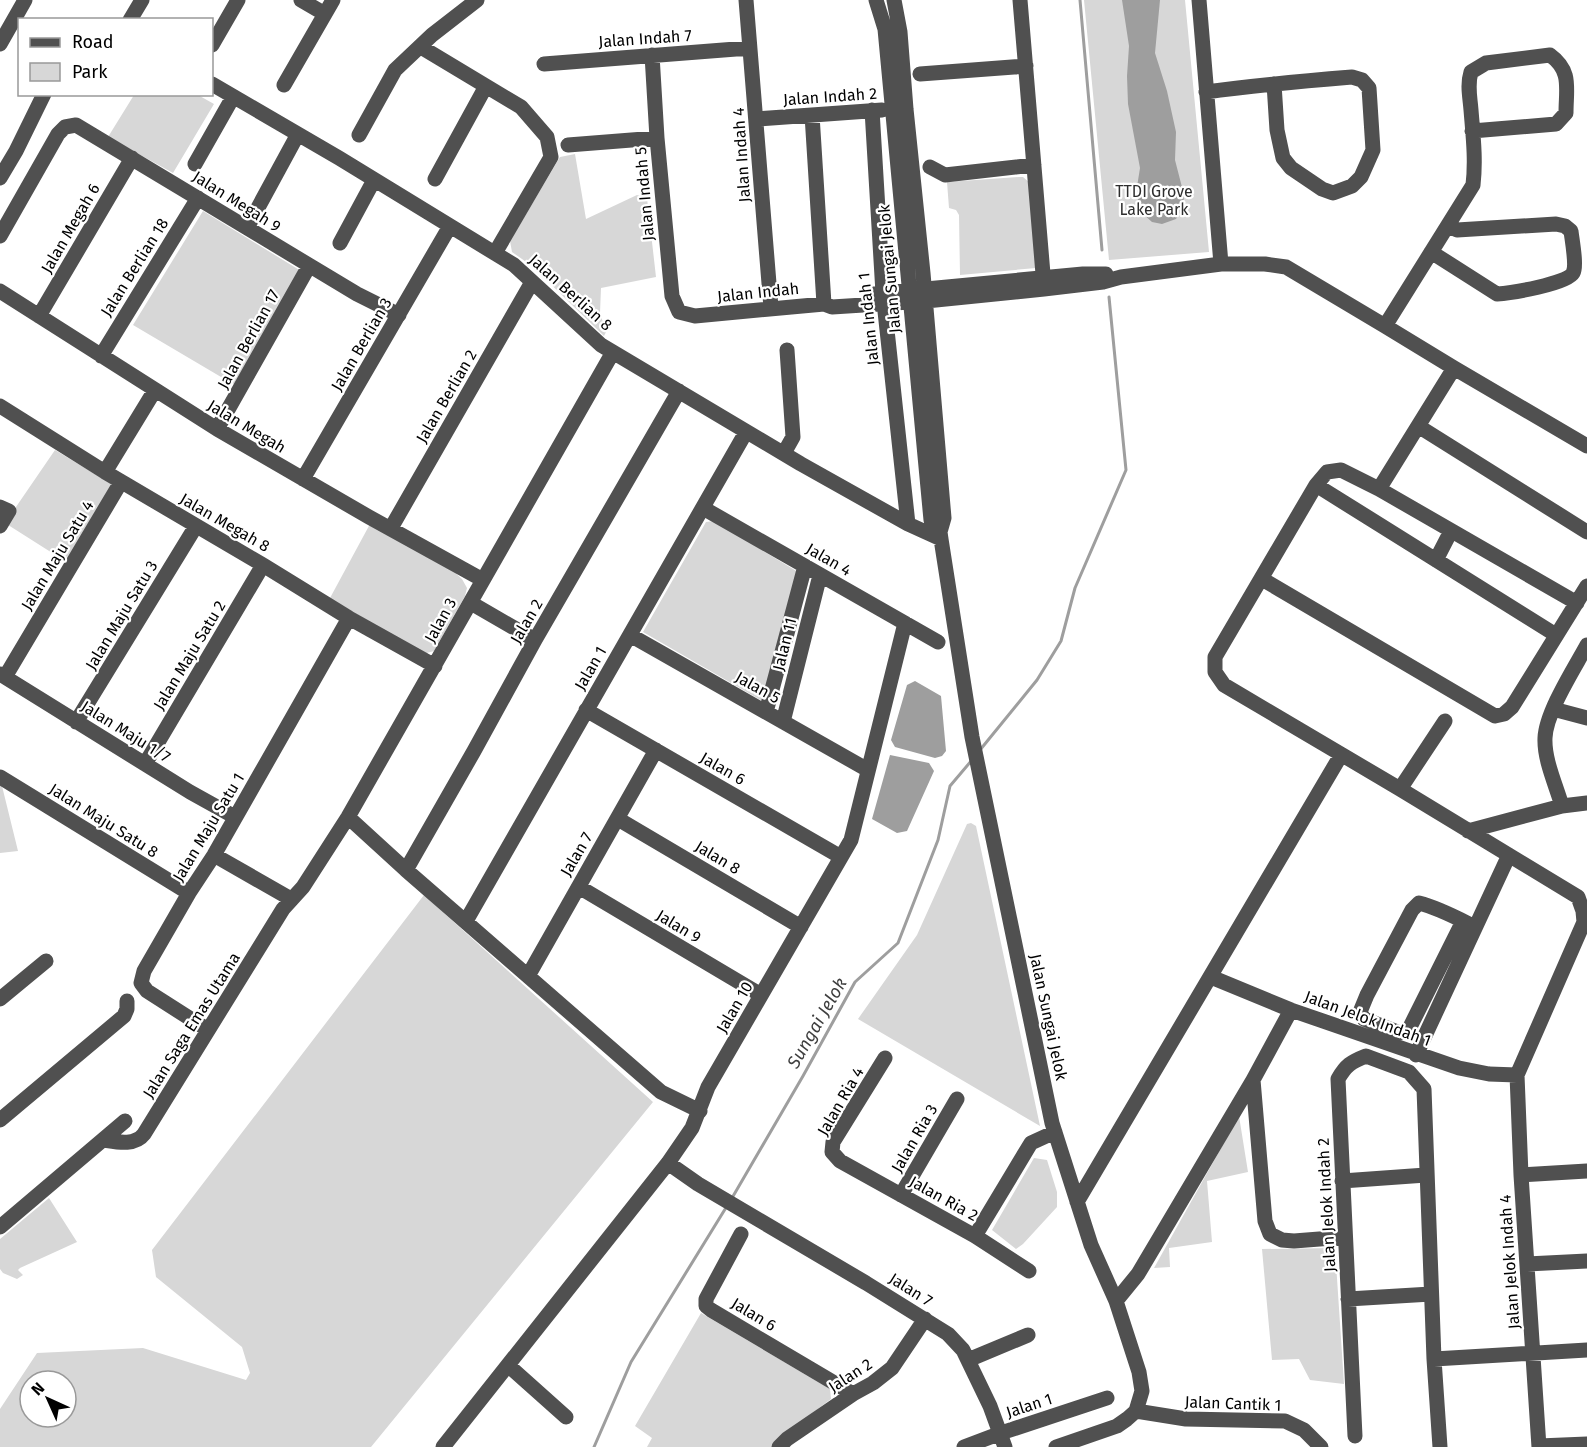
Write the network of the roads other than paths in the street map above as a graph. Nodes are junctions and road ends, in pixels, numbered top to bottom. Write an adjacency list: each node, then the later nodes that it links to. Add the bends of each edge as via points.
1 (25, 0): 15 (street)
2 (142, 0): 13 (street)
3 (238, 0): 14 (street)
4 (301, 0): 12 (street)
5 (333, 0): 12 (street)
6 (746, 0): 17 (street, Jalan Indah 4)
7 (876, 0): 29 (street, Jalan Sungai Jelok)
8 (894, 0): 29 (street, Jalan Sungai Jelok, via 900,32)
9 (1020, 0): 20 (street)
10 (1199, 0): 26 (street)
11 (473, 1): 16 (street)
12 (325, 14): 24 (street)
13 (131, 18)
14 (213, 43)
15 (0, 44)
16 (421, 47): 25 (street); 35 (street, via 395,70)
17 (749, 48): 18 (street, Jalan Indah 7); 32 (street, Jalan Indah 4)
18 (652, 55): 19 (street, Jalan Indah 7); 36 (street, Jalan Indah 5)
19 (544, 64)
20 (1026, 66): 21 (street); 40 (street)
21 (920, 74)
22 (1274, 84): 22 (street, via 1352,77 1369,88 1373,150 1361,177 1352,186 1333,193 1322,189 1283,159); 26 (street)
23 (213, 85): 28 (street, Jalan Berlian 8)
24 (284, 85)
25 (486, 86): 43 (street); 52 (street, via 521,107 547,137 551,157)
26 (1206, 92): 53 (street)
27 (43, 96): 42 (street)
28 (233, 97): 34 (street, Jalan Berlian 8); 39 (street)
29 (899, 109): 30 (street, Jalan Indah 2); 55 (street, Jalan Sungai Jelok); 59 (street, Jalan Sungai Jelok)
30 (872, 110): 31 (street, Jalan Indah 2); 61 (street, Jalan Indah 1)
31 (812, 115): 32 (street, Jalan Indah 2); 62 (street)
32 (757, 119): 63 (street, Jalan Indah 4)
33 (1472, 131): 33 (street, via 1468,81 1471,72 1486,63 1550,55 1559,62 1566,73 1566,113 1556,124); 47 (street, via 1473,185)
34 (298, 134): 44 (street, Jalan Berlian 8); 48 (street)
35 (359, 135)
36 (657, 138): 37 (street); 66 (street, Jalan Indah 5, via 672,296 679,312)
37 (568, 145)
38 (132, 158): 45 (street, Jalan Megah 9); 49 (street, Jalan Megah 9, via 76,125 65,127); 65 (street, Jalan Megah 6)
39 (195, 164)
40 (1034, 165): 41 (street, via 945,175); 57 (street)
41 (930, 167)
42 (0, 178)
43 (435, 179)
44 (374, 180): 46 (street, Jalan Berlian 8); 50 (street)
45 (198, 198): 48 (street, Jalan Megah 9); 72 (street, Jalan Berlian 18)
46 (450, 226): 52 (street, Jalan Berlian 8); 64 (street, Jalan Berlian 3)
47 (1448, 226): 51 (street); 51 (street, via 1457,230 1564,226 1571,231 1573,275 1562,281 1497,294)
48 (247, 228): 54 (street, Jalan Megah 9)
49 (0, 236)
50 (340, 243)
51 (1431, 252): 69 (street)
52 (495, 253): 56 (street, Jalan Berlian 8)
53 (1221, 264): 57 (street, Jalan Indah, via 1084,285); 69 (street, Jalan Indah, via 1286,267)
54 (309, 266): 64 (street, Jalan Megah 9); 78 (street, Jalan Berlian 17)
55 (923, 273): 59 (street, Jalan Sungai Jelok); 60 (street)
56 (532, 282): 71 (street, Jalan Berlian 8); 92 (street, Jalan Berlian 2)
57 (1044, 284): 60 (street, Jalan Indah)
58 (0, 291): 65 (street, Jalan Megah)
59 (915, 292): 60 (street, Jalan Indah); 61 (street, Jalan Indah); 61 (street, via 897,289); 67 (street, Jalan Sungai Jelok); 68 (street, Jalan Sungai Jelok)
60 (953, 293): 68 (street)
61 (887, 298): 62 (street, Jalan Indah, via 832,297); 67 (street); 89 (street, Jalan Indah 1)
62 (824, 304): 63 (street, Jalan Indah)
63 (771, 308): 66 (street, Jalan Indah)
64 (399, 315): 83 (street, Jalan Berlian 3)
65 (39, 316): 72 (street, Jalan Megah)
66 (695, 316)
67 (912, 320): 95 (street, Jalan Sungai Jelok, via 931,520)
68 (928, 322): 95 (street, Jalan Sungai Jelok, via 944,518)
69 (1385, 326): 73 (street, Jalan Indah)
70 (787, 350): 81 (street, via 794,437)
71 (613, 352): 75 (street, Jalan Berlian 8); 101 (street, Jalan 3)
72 (101, 356): 74 (street, Jalan Megah)
73 (1454, 368): 77 (street); 80 (street, Jalan Indah)
74 (155, 390): 78 (street, Jalan Megah); 82 (street)
75 (679, 392): 79 (street, Jalan Berlian 8); 109 (street, Jalan 2)
76 (0, 406): 82 (street, Jalan Megah 8)
77 (1418, 426): 86 (street); 94 (street)
78 (217, 429): 83 (street, Jalan Megah)
79 (746, 432): 81 (street, Jalan Berlian 8); 87 (street, Jalan 1)
80 (1587, 446)
81 (784, 453): 89 (street, Jalan Berlian 8)
82 (105, 472): 84 (street, Jalan Megah 8)
83 (303, 479): 92 (street, Jalan Megah)
84 (121, 482): 91 (street, Jalan Megah 8); 113 (street, Jalan Maju Satu 4)
85 (1316, 485): 86 (street, via 1327,472 1341,470); 96 (street); 100 (street)
86 (1379, 489): 93 (street)
87 (703, 508): 98 (street, Jalan 4); 107 (street, Jalan 1)
88 (4, 509): 90 (street)
89 (908, 524): 95 (street, Jalan Berlian 8)
90 (0, 526)
91 (196, 526): 97 (street, Jalan Megah 8); 119 (street, Jalan Maju Satu 3)
92 (391, 528): 101 (street, Jalan Megah)
93 (1451, 531): 96 (street); 104 (street)
94 (1587, 532)
95 (940, 535): 159 (street, Jalan Sungai Jelok, via 972,737)
96 (1436, 560): 108 (street)
97 (263, 565): 105 (street, Jalan Megah 8); 123 (street, Jalan Maju Satu 2)
98 (805, 566): 99 (street, Jalan 4); 116 (street, Jalan 11)
99 (820, 575): 106 (street, Jalan 4); 120 (street, Jalan 11)
100 (1262, 579): 108 (street, via 1495,716 1512,707); 122 (street, via 1215,657 1215,672 1224,685)
101 (483, 580): 103 (street, Jalan 3)
102 (1587, 586): 104 (street)
103 (471, 603): 109 (street); 112 (street, Jalan 3)
104 (1577, 603): 108 (street)
105 (349, 618): 112 (street, Jalan Megah 8); 130 (street, Jalan Maju Satu 1)
106 (905, 623): 110 (street, Jalan 4); 124 (street, Jalan 10)
107 (630, 635): 115 (street, Jalan 1); 116 (street, Jalan 5)
108 (1556, 635)
109 (535, 640): 136 (street, Jalan 2)
110 (938, 642)
111 (1587, 645): 114 (street)
112 (435, 666): 129 (street, Jalan 3)
113 (2, 676): 119 (street, Jalan Maju 1/7)
114 (1553, 709): 117 (street); 128 (street, via 1545,737)
115 (586, 710): 121 (street, Jalan 6); 140 (street, Jalan 1)
116 (766, 712): 120 (street, Jalan 5)
117 (1587, 718)
118 (1445, 721): 126 (street)
119 (76, 722): 123 (street, Jalan Maju 1/7)
120 (783, 722): 124 (street, Jalan 5)
121 (656, 750): 131 (street, Jalan 7); 135 (street, Jalan 6)
122 (1341, 755): 126 (street); 145 (street)
123 (145, 764): 130 (street, Jalan Maju 1/7)
124 (868, 770): 135 (street, Jalan 10, via 851,840)
125 (0, 777): 138 (street, Jalan Maju Satu 8)
126 (1400, 789): 132 (street)
127 (1587, 803): 128 (street)
128 (1562, 806): 132 (street)
129 (348, 817): 136 (street); 139 (street, Jalan 3, via 303,887)
130 (235, 818): 133 (street, Jalan Maju Satu 1)
131 (618, 819): 137 (street, Jalan 7); 142 (street, Jalan 8)
132 (1468, 831): 134 (street)
133 (214, 855): 138 (street, Jalan Maju Satu 1); 139 (street)
134 (1509, 855): 141 (street); 153 (street, via 1578,897 1584,922)
135 (842, 856): 142 (street, Jalan 10)
136 (406, 870): 140 (street)
137 (579, 887): 144 (street, Jalan 7); 146 (street, Jalan 9)
138 (189, 893): 150 (street, Jalan Maju Satu 1, via 141,983 147,992)
139 (291, 899): 150 (street, Jalan Saga Emas Utama)
140 (466, 921): 144 (street)
141 (1469, 924): 141 (street, via 1419,903 1367,995 1360,1012 1364,1019 1400,1033 1409,1029); 151 (street)
142 (801, 927): 146 (street, Jalan 10)
143 (46, 961): 147 (street)
144 (528, 976): 156 (street, via 661,1092)
145 (1211, 977): 149 (street, Jalan Jelok Indah 1); 168 (street)
146 (761, 995): 156 (street, Jalan 10, via 708,1087)
147 (0, 999)
148 (127, 1001): 157 (street, via 124,1016)
149 (1291, 1010): 151 (street, Jalan Jelok Indah 1); 154 (street)
150 (208, 1030): 160 (street, Jalan Saga Emas Utama, via 141,1138 127,1142)
151 (1416, 1054): 153 (street, Jalan Jelok Indah 1, via 1458,1068)
152 (885, 1058): 161 (street, Jalan Ria 4, via 834,1142 832,1152)
153 (1517, 1075): 165 (street, Jalan Jelok Indah 4)
154 (1253, 1080): 172 (street, via 1265,1221 1270,1234 1294,1241); 178 (street, via 1138,1274)
155 (957, 1099): 167 (street, Jalan Ria 3)
156 (700, 1111): 162 (street, Jalan 10)
157 (0, 1120)
158 (125, 1121): 160 (street)
159 (1055, 1132): 168 (street, Jalan Sungai Jelok); 171 (street, via 1031,1143)
160 (104, 1140): 169 (street)
161 (840, 1161): 167 (street, Jalan Ria 2)
162 (668, 1163): 179 (street, Jalan 7); 185 (street, Jalan 10)
163 (1587, 1171): 165 (street)
164 (1426, 1175): 166 (street); 166 (street, Jalan Jelok Indah 2, via 1424,1089 1409,1072 1366,1056 1352,1062 1338,1079); 176 (street)
165 (1521, 1175): 174 (street, Jalan Jelok Indah 4)
166 (1342, 1181): 172 (street, Jalan Jelok Indah 2)
167 (901, 1195): 171 (street, Jalan Ria 2)
168 (1077, 1202): 178 (street, Jalan Sungai Jelok)
169 (0, 1227)
170 (741, 1234): 186 (street, Jalan 6, via 705,1299 706,1306)
171 (975, 1236): 175 (street, Jalan Ria 2)
172 (1345, 1237): 177 (street, Jalan Jelok Indah 2)
173 (1587, 1261): 174 (street)
174 (1527, 1264): 182 (street, Jalan Jelok Indah 4)
175 (1029, 1271)
176 (1431, 1294): 177 (street); 183 (street)
177 (1348, 1299): 190 (street, Jalan Jelok Indah 2)
178 (1116, 1301): 188 (street, Jalan Sungai Jelok, via 1139,1372 1142,1391)
179 (925, 1319): 184 (street, Jalan 7, via 948,1334); 186 (street, Jalan 2, via 892,1368)
180 (1028, 1335): 184 (street)
181 (1587, 1350): 182 (street)
182 (1533, 1354): 183 (street); 194 (street, Jalan Jelok Indah 4)
183 (1434, 1359): 199 (street)
184 (968, 1360): 191 (street, Jalan 7)
185 (509, 1366): 189 (street); 193 (street, Jalan 10)
186 (853, 1394): 195 (street, Jalan 2)
187 (1107, 1398): 191 (street, Jalan 1)
188 (1137, 1411): 197 (street, via 1117,1426); 198 (street, Jalan Cantik 1, via 1185,1419 1285,1421 1304,1430)
189 (566, 1417)
190 (1355, 1436)
191 (1003, 1440): 196 (street, Jalan 1)
192 (1587, 1444): 194 (street)
193 (448, 1445)
194 (1539, 1446)
195 (779, 1447)
196 (964, 1447)
197 (1056, 1447)
198 (1321, 1447)
199 (1440, 1447)

